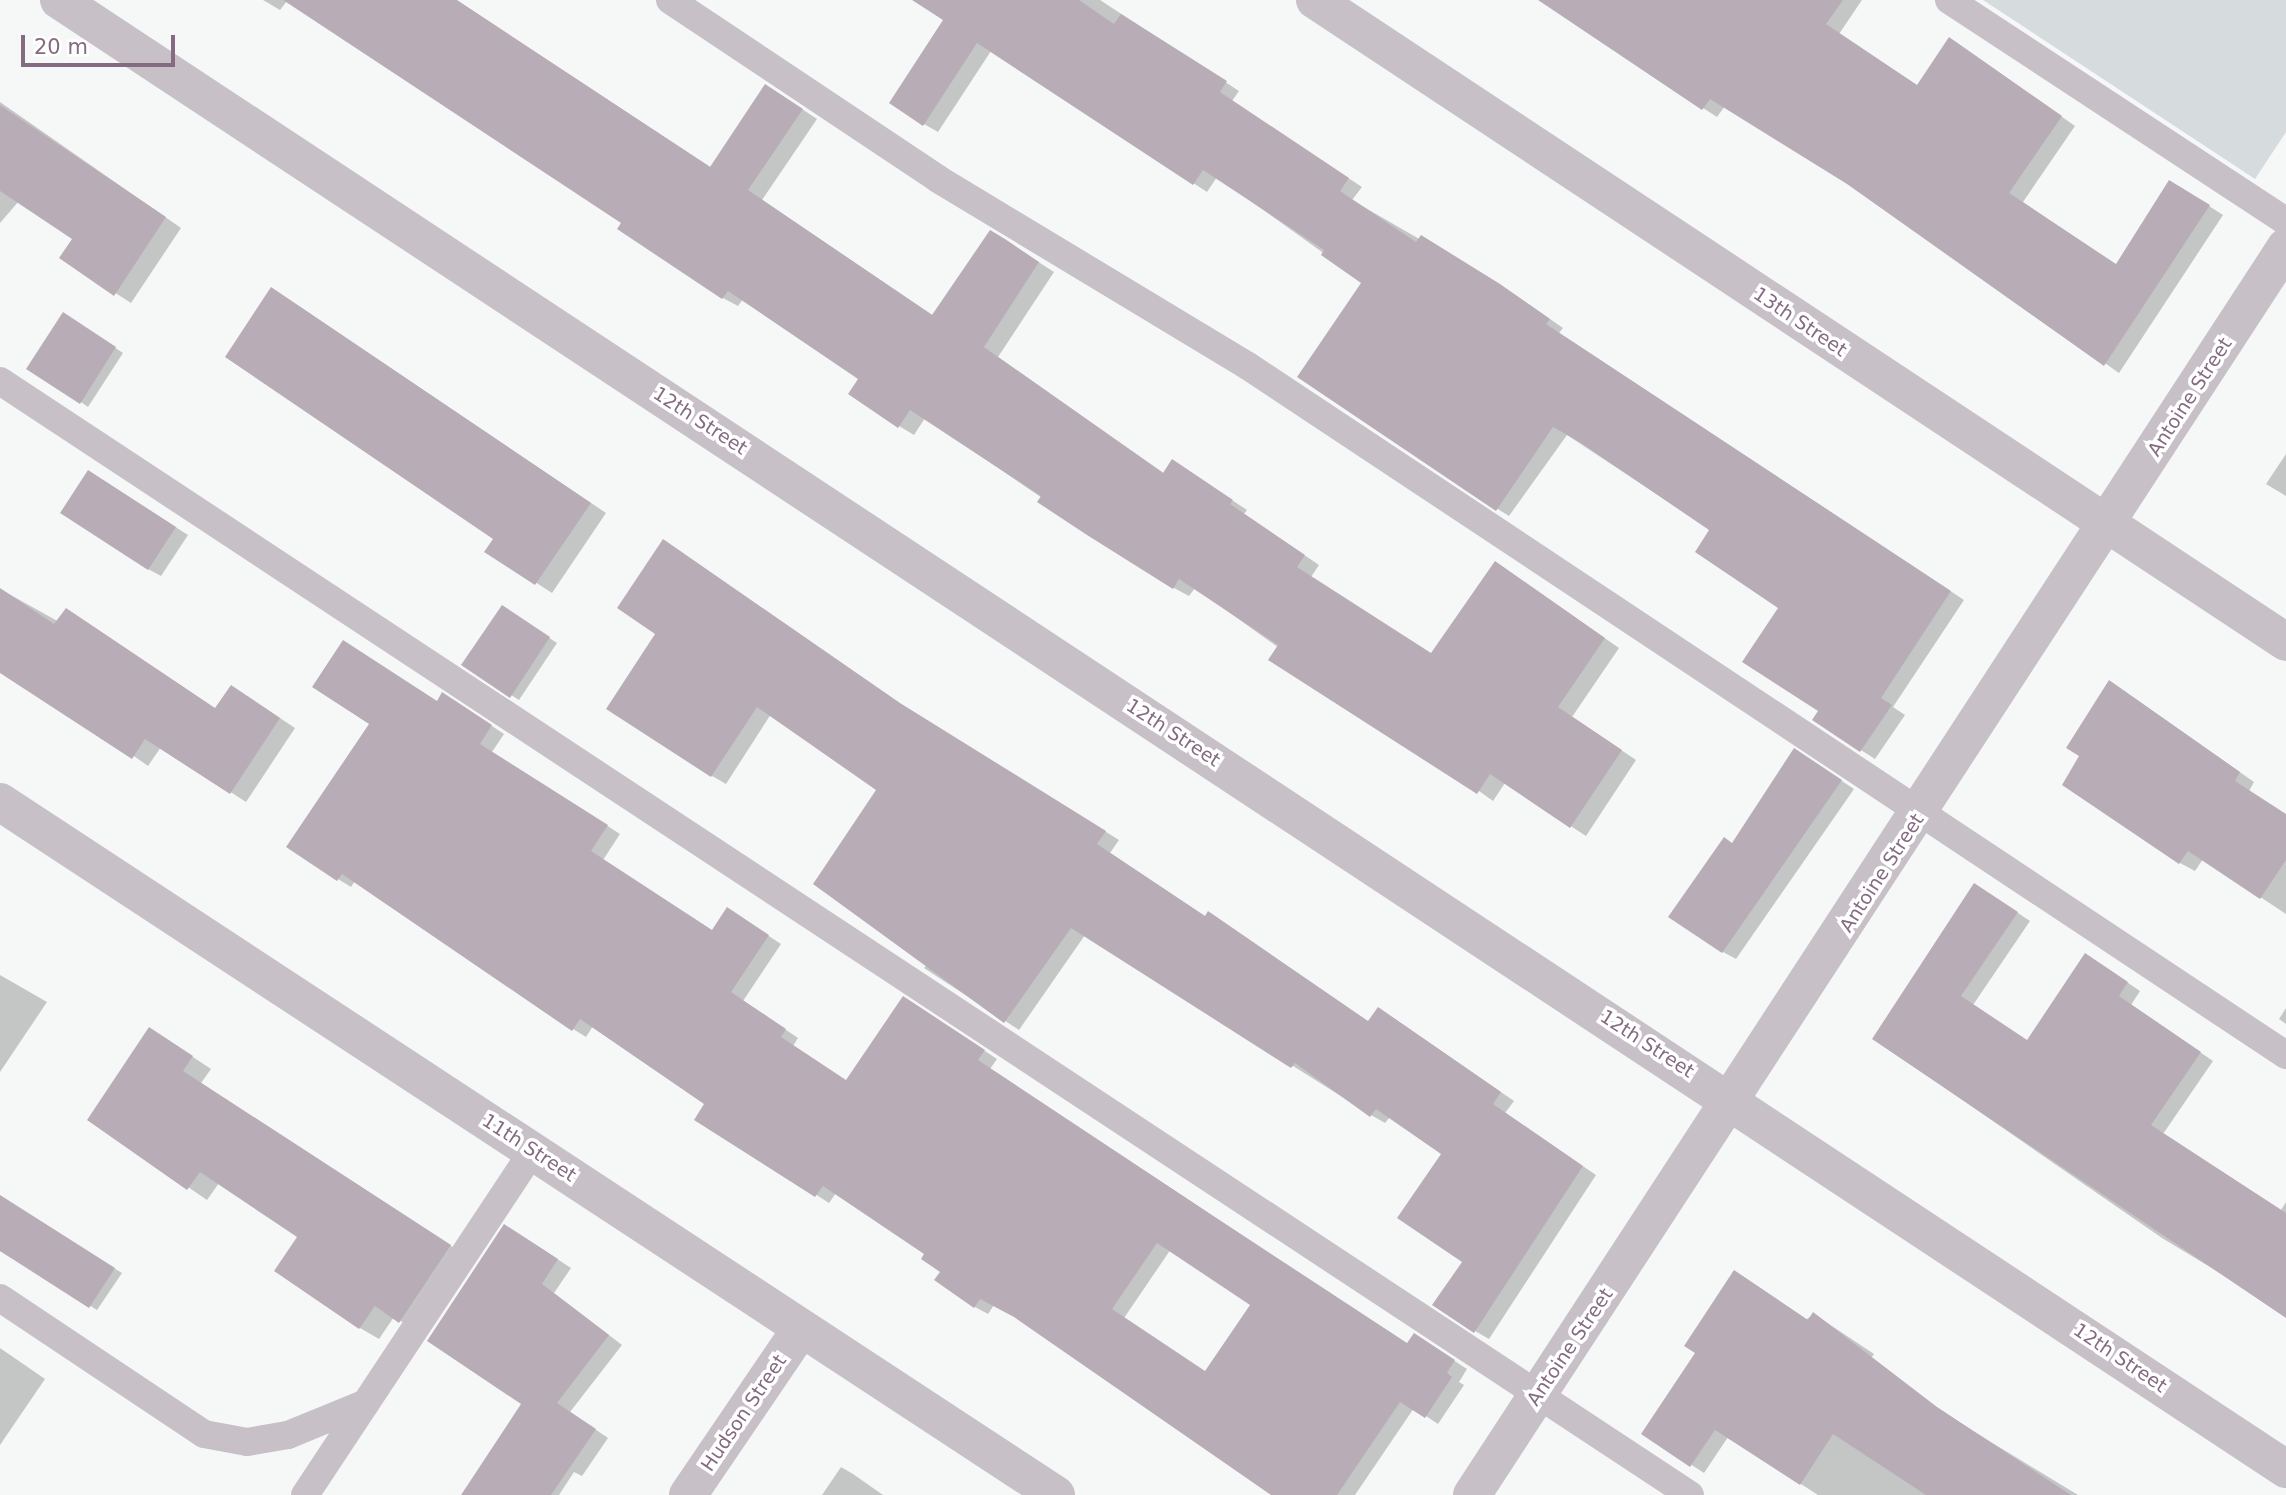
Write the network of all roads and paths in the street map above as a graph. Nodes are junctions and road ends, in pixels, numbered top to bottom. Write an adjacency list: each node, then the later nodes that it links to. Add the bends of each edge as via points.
1 (59, 0): 13 (street, 12th Street)
2 (670, 0): 11 (lane, via 938,179 1248,366)
3 (1315, 0): 8 (street, 13th Street)
4 (1949, 0): 5 (lane)
5 (2286, 221)
6 (2286, 247): 8 (street, Antoine Street)
7 (0, 382): 17 (lane)
8 (2108, 525): 9 (street, 13th Street); 11 (street, Antoine Street)
9 (2286, 642)
10 (0, 802): 14 (street, 11th Street)
11 (1921, 812): 12 (lane); 13 (street, Antoine Street)
12 (2286, 1055)
13 (1733, 1102): 17 (street, Antoine Street); 19 (street, 12th Street)
14 (533, 1150): 16 (street, 11th Street); 18 (lane)
15 (0, 1298): 18 (lane, via 204,1434 247,1441 288,1435)
16 (800, 1330): 21 (street, Hudson Street); 22 (street, 11th Street)
17 (1538, 1396): 23 (street, Antoine Street); 24 (lane)
18 (366, 1403): 20 (lane)
19 (2286, 1469)
20 (305, 1495)
21 (688, 1495)
22 (1056, 1495)
23 (1472, 1495)
24 (1690, 1495)

